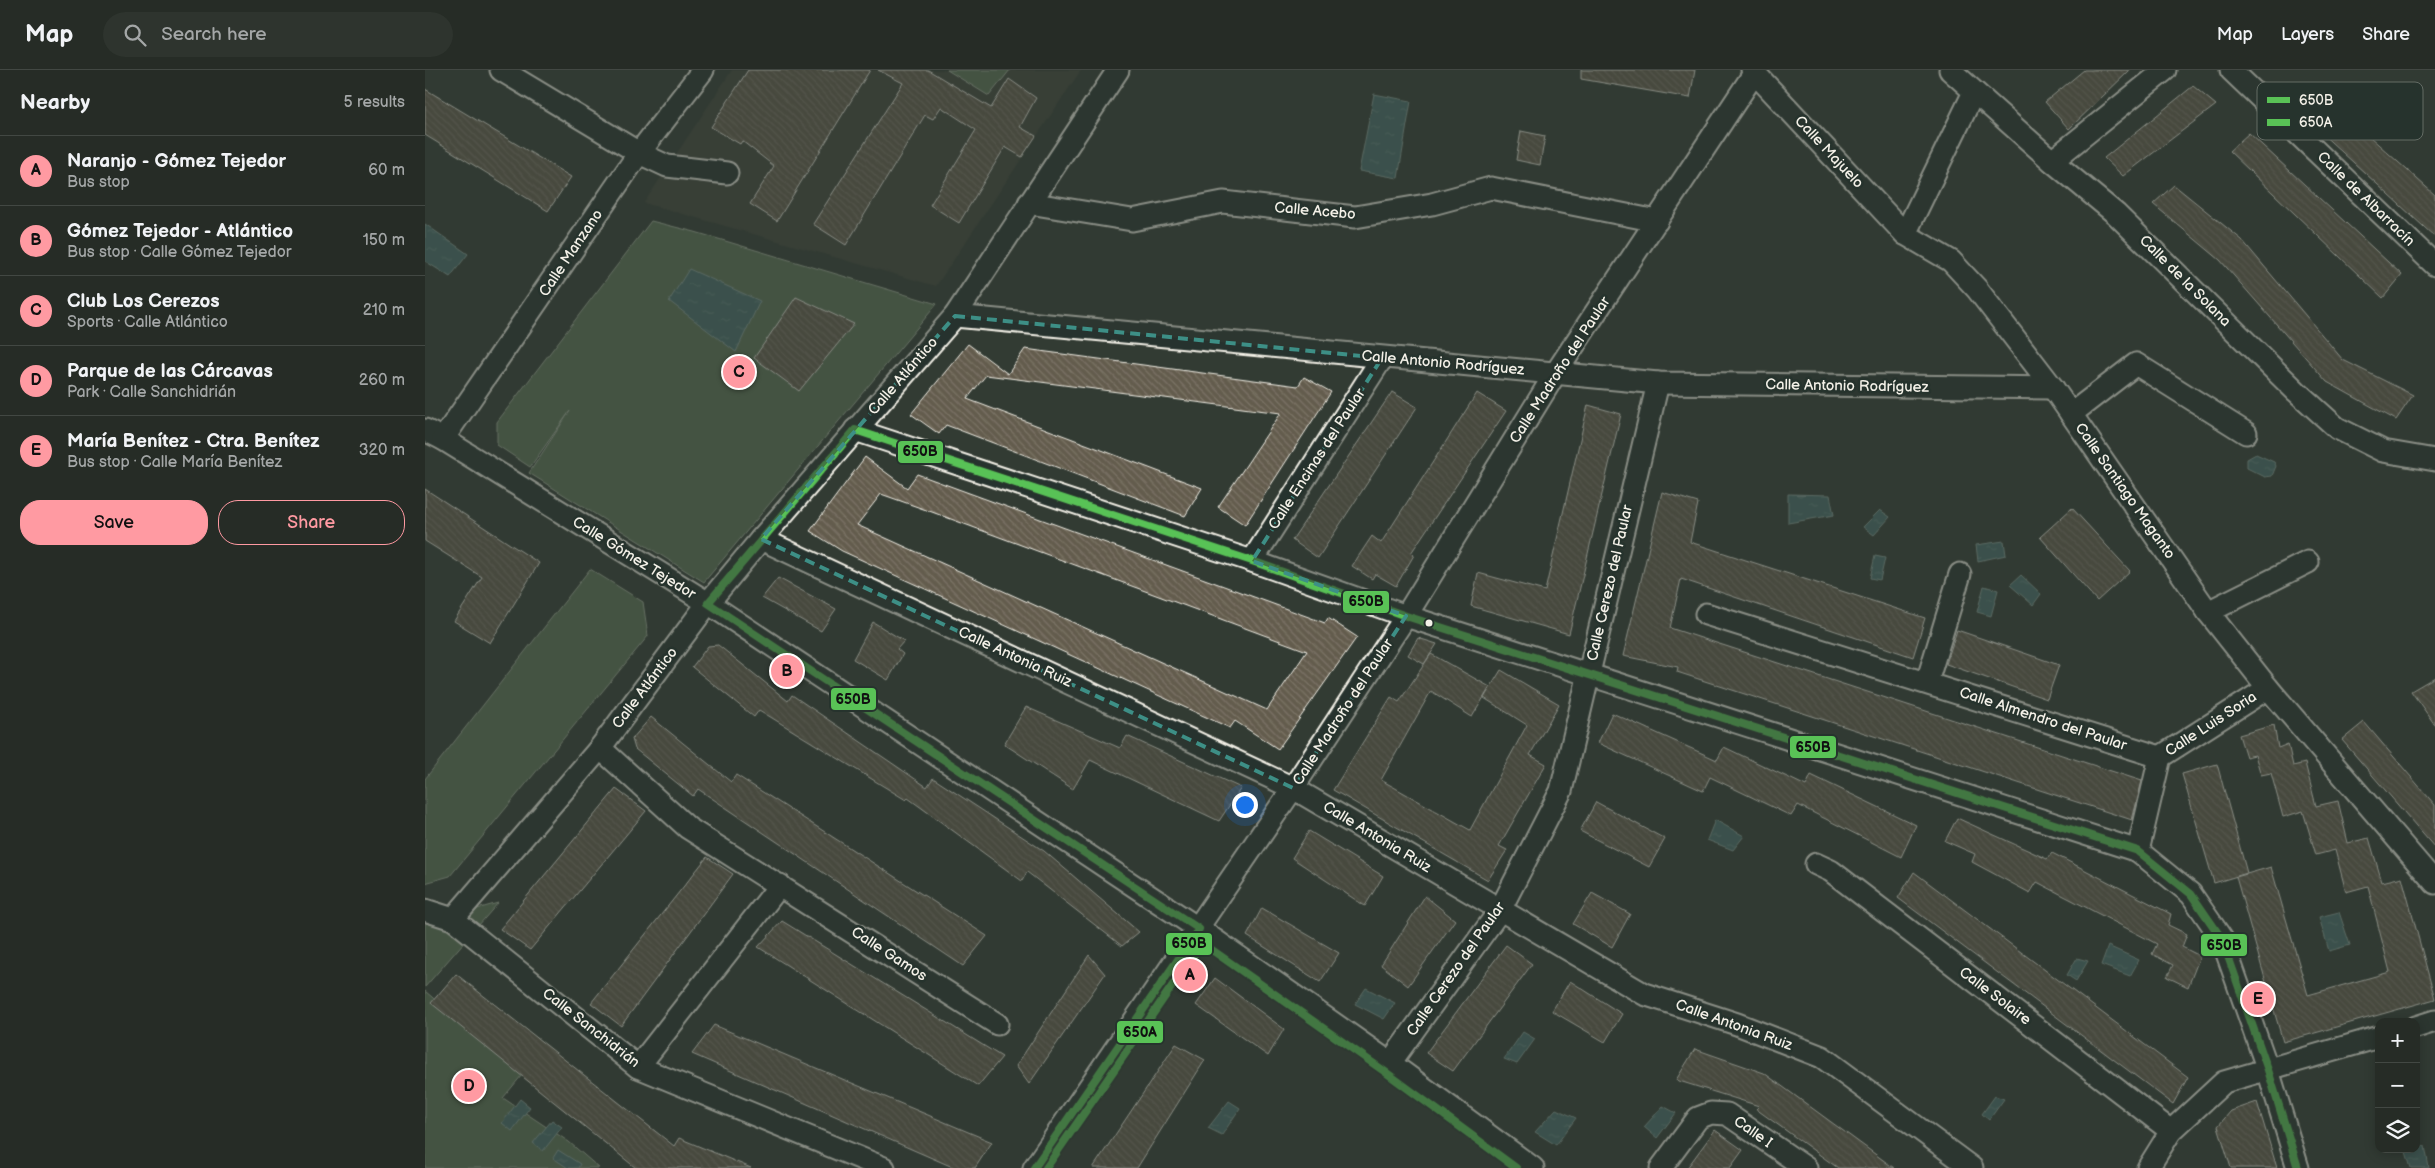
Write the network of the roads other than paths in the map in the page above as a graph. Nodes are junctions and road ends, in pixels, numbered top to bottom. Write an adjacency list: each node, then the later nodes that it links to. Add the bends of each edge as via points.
1 (501, 70): 11 (street)
2 (703, 70): 11 (street, Calle Manzano)
3 (1118, 70): 14 (street, Calle Atlántico)
4 (1950, 70): 8 (street, Calle de la Solana)
5 (2165, 70): 12 (street)
6 (2231, 70): 9 (street, Calle de Albarracín)
7 (1753, 71): 15 (street, Calle Madroño del Paular); 16 (street, Calle Majuelo)
8 (1975, 92): 12 (street, Calle de la Solana); 16 (street)
9 (2257, 95)
10 (2304, 140): 17 (street, Calle de Albarracín)
11 (639, 153): 13 (street, via 667,166); 26 (street, Calle Manzano)
12 (2052, 161): 27 (street, Calle de la Solana, via 2116,214 2337,428 2383,451)
13 (727, 174)
14 (1029, 204): 15 (street, Calle Acebo, via 1132,220 1223,202 1355,217 1432,204 1491,188); 18 (street, Calle Atlántico)
15 (1657, 222): 20 (street, Calle Madroño del Paular)
16 (1905, 234): 22 (street, Calle Santiago Maganto, via 1951,261 1977,289)
17 (2435, 265)
18 (955, 316): 19 (street, Calle Antonio Rodríguez); 24 (street, Calle Atlántico)
19 (1382, 358): 20 (street, Calle Antonio Rodríguez); 29 (street, Calle Encinas del Paular)
20 (1555, 374): 21 (street, Calle Antonio Rodríguez); 35 (street, Calle Madroño del Paular)
21 (1658, 383): 22 (street, Calle Antonio Rodríguez); 36 (street, Calle Cerezo del Paular)
22 (2053, 388): 23 (street, Calle Santiago Maganto)
23 (2071, 414): 25 (street, via 2136,364); 33 (street, Calle Santiago Maganto)
24 (855, 430): 28 (street, Calle Atlántico); 29 (street)
25 (2246, 433)
26 (434, 434): 32 (street, Calle Gómez Tejedor)
27 (2435, 460)
28 (761, 539): 32 (street, Calle Atlántico); 41 (street, Calle Antonia Ruiz)
29 (1253, 561): 35 (street)
30 (2308, 562): 33 (street)
31 (1960, 574): 37 (street)
32 (708, 603): 39 (street, Calle Atlántico); 49 (street, Calle Gómez Tejedor)
33 (2208, 612): 38 (street, Calle Santiago Maganto)
34 (1706, 614): 37 (street, Calle Almendro del Paular)
35 (1406, 616): 36 (street); 41 (street, Calle Madroño del Paular)
36 (1589, 674): 42 (street); 47 (street, Calle Cerezo del Paular, via 1561,791)
37 (1927, 682): 40 (street, Calle Almendro del Paular)
38 (2268, 688): 40 (street, Calle Luis Soria); 44 (street, Calle Santiago Maganto)
39 (600, 748): 45 (street, Calle Gamos, via 688,828); 48 (street, Calle Atlántico)
40 (2160, 757): 42 (street, Calle Luis Soria)
41 (1293, 788): 47 (street, Calle Antonia Ruiz); 49 (street, Calle Madroño del Paular)
42 (2138, 851): 56 (street, via 2191,894 2222,939)
43 (1816, 864): 57 (street, Calle Solaire, via 1831,871)
44 (2435, 883)
45 (780, 885): 51 (street, Calle Gamos); 55 (street)
46 (425, 910): 48 (street, Calle Sanchidrián)
47 (1500, 910): 54 (street, Calle Cerezo del Paular); 63 (street, Calle Antonia Ruiz, via 1644,994 1737,1024 1822,1057)
48 (453, 919): 55 (street, Calle Sanchidrián)
49 (1199, 928): 54 (street, Calle Gómez Tejedor); 59 (street, Calle Madroño del Paular)
50 (2435, 1021): 52 (street)
51 (997, 1024)
52 (2420, 1025)
53 (2375, 1038): 56 (street)
54 (1390, 1063): 60 (street, Calle Gómez Tejedor)
55 (638, 1067): 58 (street, Calle Sanchidrián)
56 (2268, 1070): 57 (street, via 2225,1082); 65 (street)
57 (2171, 1131): 64 (street)
58 (884, 1168)
59 (1034, 1168)
60 (1533, 1168)
61 (1661, 1168): 62 (street, Calle I, via 1698,1118 1711,1114 1727,1114)
62 (1806, 1168)
63 (1972, 1168)
64 (2149, 1168)
65 (2299, 1168)

